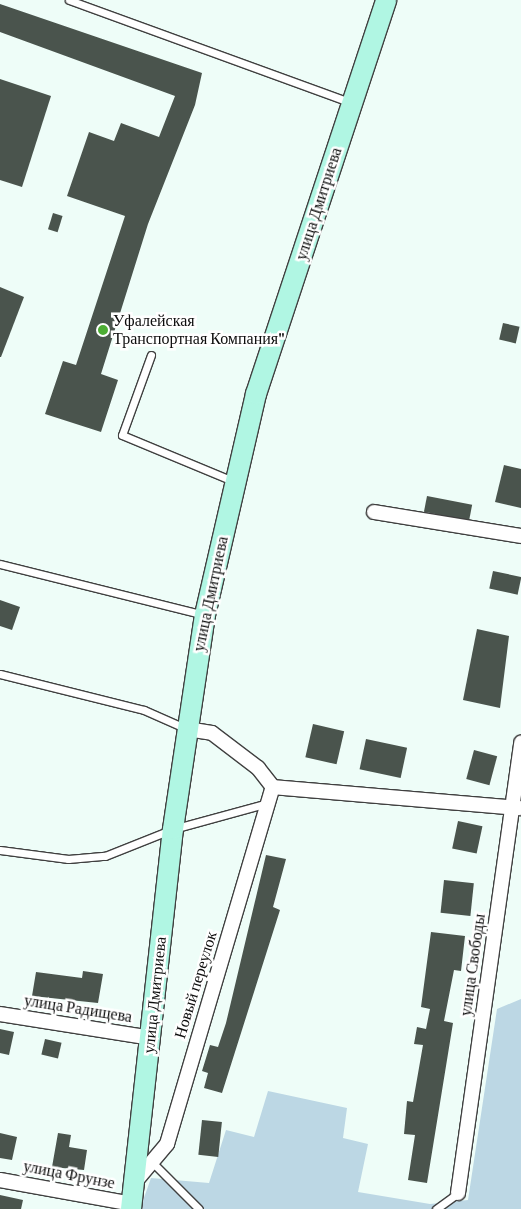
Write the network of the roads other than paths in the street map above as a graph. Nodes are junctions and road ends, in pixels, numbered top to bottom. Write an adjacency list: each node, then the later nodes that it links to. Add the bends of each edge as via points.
1 (68, 0): 3 (lane)
2 (386, 0): 3 (street, улица Дмитриева)
3 (352, 103): 5 (street, улица Дмитриева, via 256,394)
4 (151, 355): 5 (lane, via 122,435)
5 (236, 482): 9 (street, улица Дмитриева)
6 (374, 512): 7 (street)
7 (521, 536)
8 (0, 564): 9 (lane)
9 (205, 615): 11 (street, улица Дмитриева)
10 (0, 674): 11 (lane, via 144,710)
11 (187, 729): 13 (street, via 212,733 258,768); 16 (street, улица Дмитриева)
12 (521, 742): 15 (street, улица Свободы)
13 (274, 787): 14 (street, Новый переулок); 15 (street)
14 (269, 803): 16 (lane); 20 (street, Новый переулок, via 167,1144)
15 (517, 807): 23 (street, улица Свободы)
16 (173, 829): 17 (lane, via 105,856 68,859); 19 (street, улица Дмитриева)
17 (0, 850)
18 (0, 1014): 19 (street, улица Радищева)
19 (151, 1038): 22 (street, улица Дмитриева)
20 (152, 1162): 22 (street, Новый переулок); 25 (lane)
21 (0, 1180): 24 (street, улица Фрунзе)
22 (134, 1183): 24 (street, улица Дмитриева)
23 (458, 1193): 26 (lane)
24 (131, 1207)
25 (199, 1209)
26 (436, 1209)

